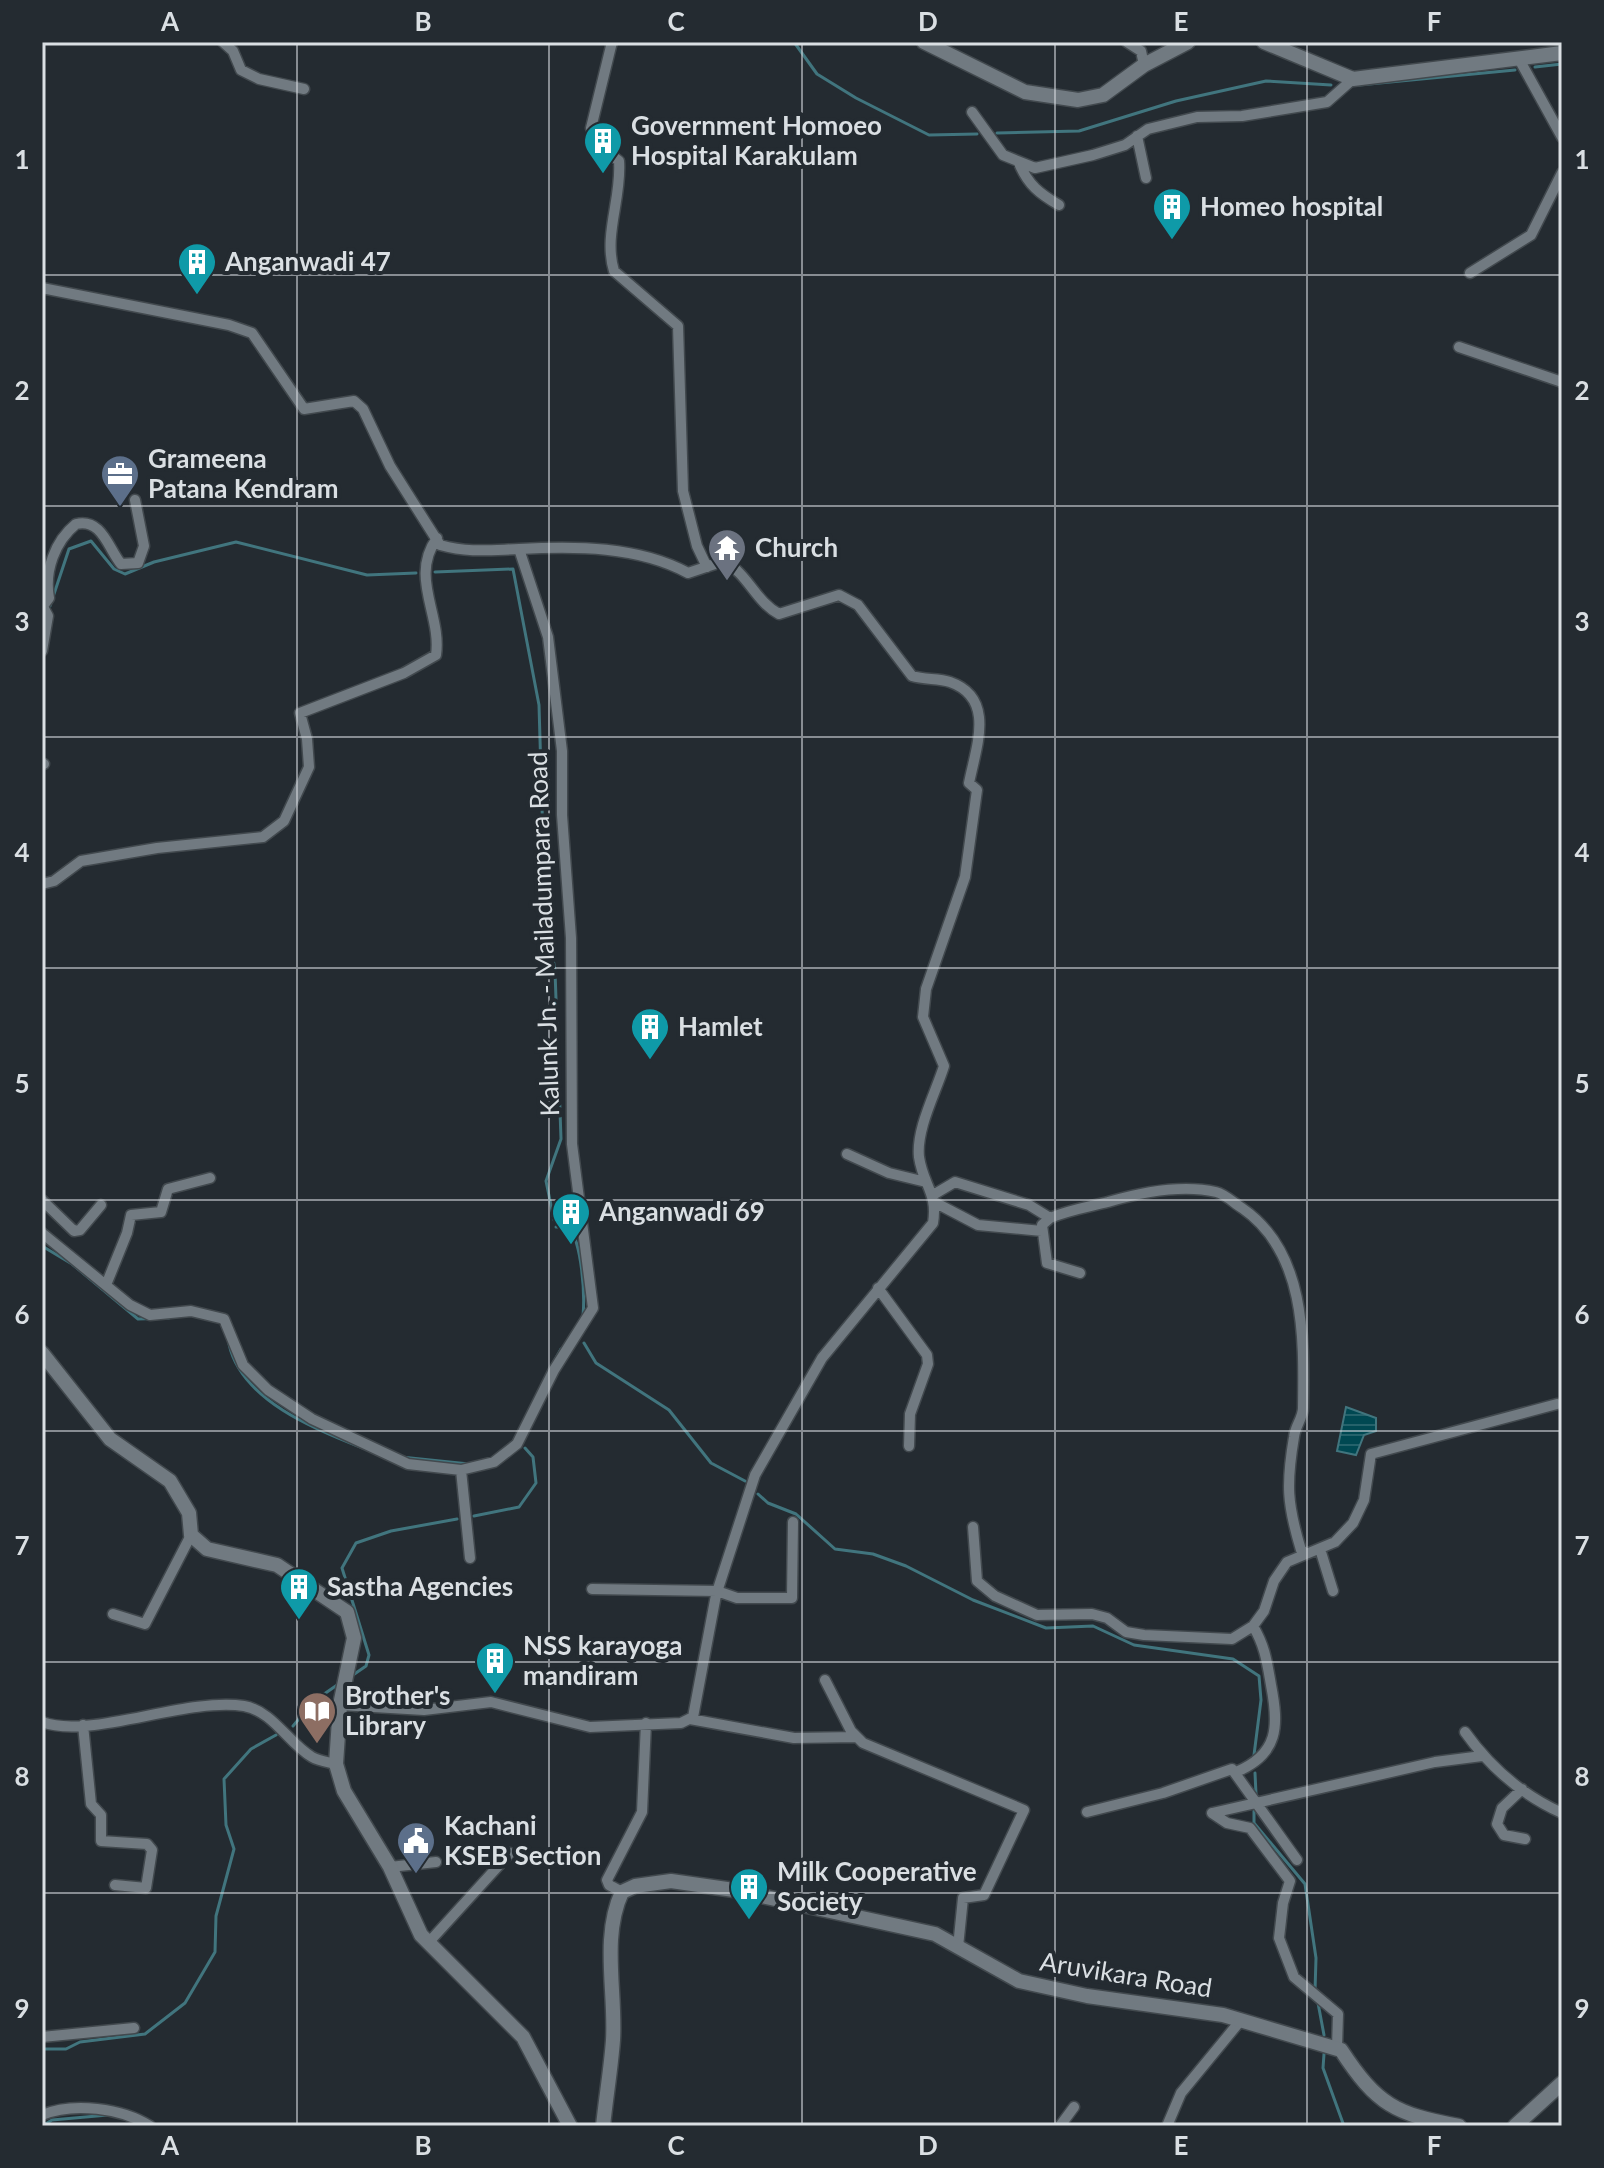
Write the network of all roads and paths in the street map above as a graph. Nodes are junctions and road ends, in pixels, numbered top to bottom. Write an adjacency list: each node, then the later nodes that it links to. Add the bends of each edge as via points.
1 (223, 42): 11 (street, via 241,70)
2 (612, 42): 26 (street, via 591,128 596,143 619,161 611,260 614,271 678,326 683,491)
3 (924, 42): 9 (main road, via 1025,92 1057,99 1103,95)
4 (1127, 42): 9 (street, via 1141,51)
5 (1188, 42): 9 (main road)
6 (1264, 42): 10 (main road)
7 (1562, 53): 8 (main road)
8 (1519, 59): 10 (main road); 14 (street)
9 (1144, 65)
10 (1353, 79): 13 (street, via 1327,102 1242,116 1197,117)
11 (304, 89)
12 (972, 112): 15 (street, via 997,150)
13 (1137, 136): 15 (street, via 1125,145 1058,164 1035,168); 17 (street)
14 (1562, 137)
15 (1019, 163): 18 (street, via 1026,180)
16 (1562, 173): 19 (street, via 1531,235)
17 (1146, 178)
18 (1059, 205)
19 (1470, 273)
20 (42, 288): 24 (street, via 252,333 304,409 354,401 363,409 390,466)
21 (1459, 347): 22 (street)
22 (1562, 382)
23 (135, 500): 27 (street, via 144,546 138,563 121,564 99,530 76,524 54,554 49,598)
24 (437, 538): 25 (street, via 440,545 472,553); 29 (street, via 425,561 436,655 404,673 300,713 309,767 284,821 263,837 81,861)
25 (519, 549): 26 (street, via 650,556 688,573); 45 (street, Kalunk Jn. - Mailadumpara Road, via 548,637 562,751 571,938 572,1144 593,1308 517,1444 494,1462)
26 (707, 567): 32 (street, via 724,561 733,566 766,607 779,614 839,595 851,601 912,676 961,687 981,715 969,783 977,790 965,877 926,989 923,1017 944,1066 920,1138)
27 (42, 605): 28 (street, via 48,616)
28 (42, 651)
29 (42, 884)
30 (847, 1154): 32 (street)
31 (210, 1178): 40 (street, via 168,1189 161,1212 131,1215)
32 (926, 1182): 33 (street)
33 (934, 1199): 36 (street, via 955,1182 1029,1205); 37 (street, via 978,1225); 41 (street, via 933,1223)
34 (42, 1200): 35 (street, via 74,1231)
35 (101, 1205)
36 (1050, 1218): 37 (street); 50 (street, via 1172,1189 1219,1192 1262,1221 1285,1258 1303,1336 1303,1413 1295,1429 1286,1484 1290,1515)
37 (1042, 1231): 39 (street, via 1047,1263)
38 (42, 1233): 40 (street)
39 (1080, 1273)
40 (106, 1285): 45 (street, via 150,1315 191,1311 224,1319 243,1365 268,1390 312,1419 408,1464)
41 (878, 1288): 44 (street, via 927,1355 908,1428); 53 (street, via 822,1358 755,1475)
42 (42, 1353): 48 (main road, via 110,1439 178,1491 189,1513)
43 (1557, 1404): 49 (street, via 1371,1454 1364,1500 1353,1523)
44 (909, 1446)
45 (461, 1470): 51 (street)
46 (793, 1522): 53 (street, via 792,1598 737,1598)
47 (973, 1527): 56 (street, via 977,1581 1029,1613 1092,1614 1144,1635 1232,1639)
48 (191, 1535): 55 (street, via 145,1624); 58 (main road, via 207,1549 277,1565 347,1612 354,1638)
49 (1320, 1549): 50 (street); 54 (street)
50 (1306, 1553): 56 (street, via 1283,1567)
51 (470, 1558)
52 (592, 1589): 53 (street)
53 (717, 1591): 59 (street)
54 (1333, 1591)
55 (113, 1614)
56 (1253, 1626): 67 (street, via 1269,1661 1276,1721 1265,1754)
57 (825, 1680): 64 (street)
58 (340, 1705): 61 (street, via 424,1710 491,1702 590,1727); 66 (main road)
59 (690, 1719): 61 (street); 64 (street, via 794,1738)
60 (42, 1722): 62 (street)
61 (646, 1723): 78 (street, via 642,1812 607,1880)
62 (83, 1725): 66 (street, via 183,1709 247,1706 315,1759); 77 (street, via 91,1804 101,1815 102,1842 147,1844 152,1850 148,1887)
63 (1465, 1732): 65 (street)
64 (856, 1737): 80 (street, via 1024,1810 984,1895 963,1898)
65 (1482, 1756): 68 (street); 69 (street)
66 (336, 1764): 76 (main road, via 344,1791)
67 (1236, 1772): 69 (street); 70 (street, via 1226,1770)
68 (1522, 1789): 71 (street); 72 (street, via 1502,1808 1497,1824 1504,1835)
69 (1257, 1802): 74 (street); 84 (street, via 1212,1813 1250,1828 1290,1881 1279,1938 1294,1977 1338,2014)
70 (1087, 1812)
71 (1562, 1813)
72 (1525, 1839)
73 (510, 1853): 79 (street)
74 (1297, 1860)
75 (436, 1862): 76 (street)
76 (390, 1867): 79 (main road)
77 (115, 1885)
78 (622, 1892): 80 (main road, Aruvikara Road, via 653,1883 700,1883 935,1934); 90 (main road, via 614,1930 613,2038)
79 (429, 1942): 89 (main road, via 523,2037)
80 (958, 1947): 81 (main road, Aruvikara Road, via 1019,1981)
81 (1241, 2020): 84 (main road, Aruvikara Road); 92 (street, via 1181,2093)
82 (134, 2028): 83 (street)
83 (42, 2037)
84 (1337, 2048): 93 (main road, via 1388,2106)
85 (1562, 2083): 94 (main road)
86 (1074, 2107): 91 (street)
87 (42, 2115): 88 (street, via 92,2109 130,2115)
88 (150, 2126)
89 (570, 2126)
90 (603, 2126)
91 (1060, 2126)
92 (1167, 2126)
93 (1459, 2126)
94 (1515, 2126)

